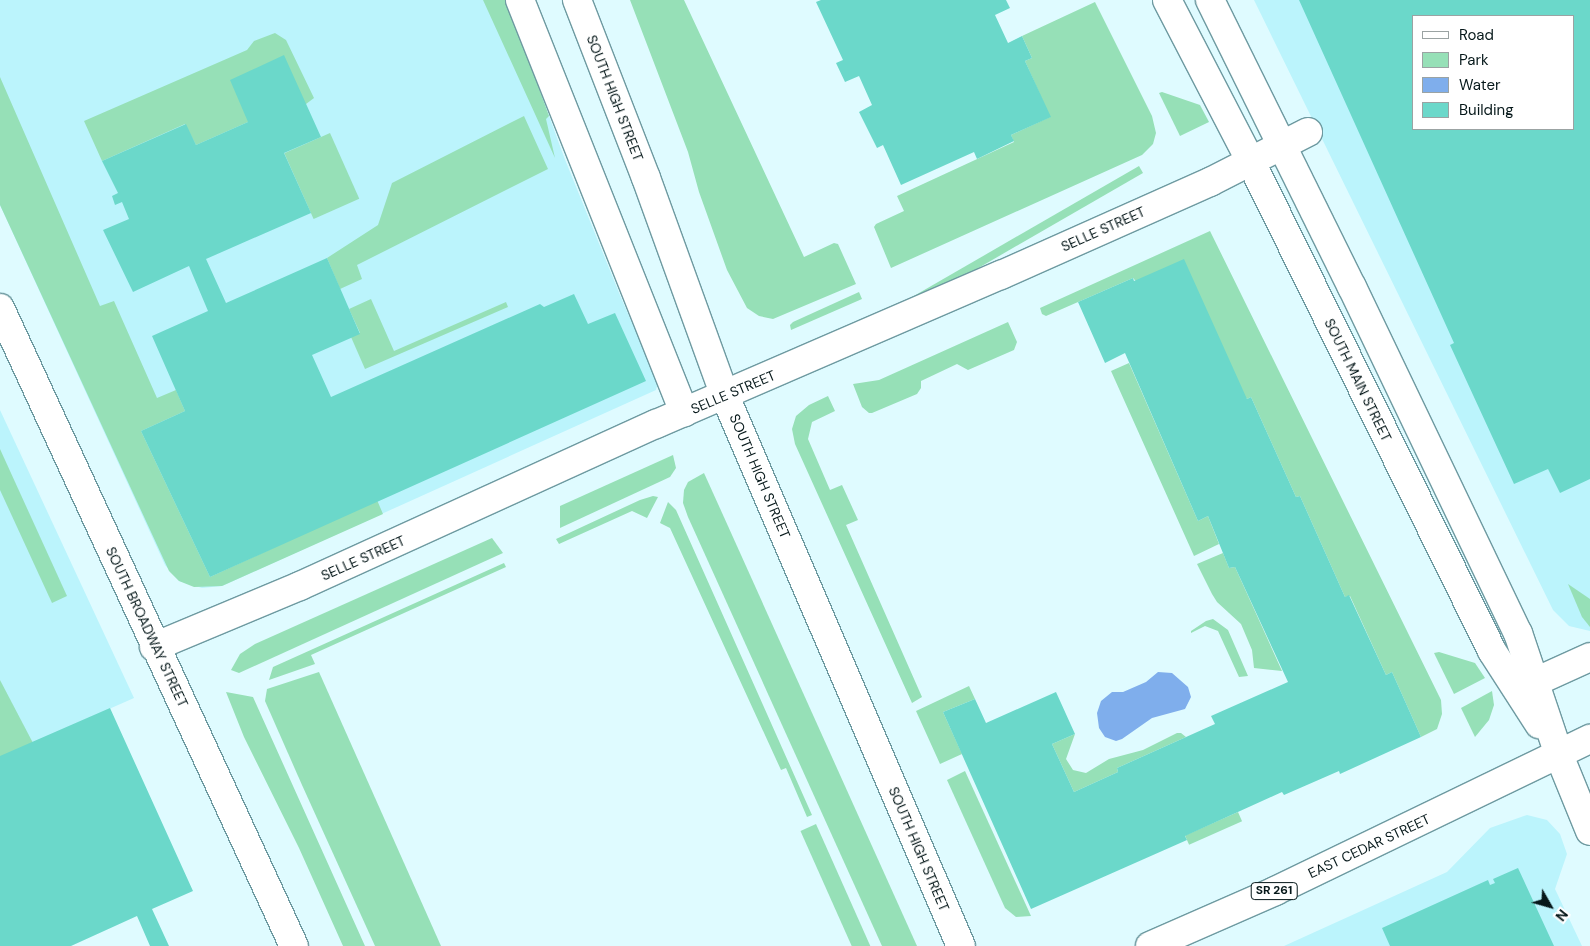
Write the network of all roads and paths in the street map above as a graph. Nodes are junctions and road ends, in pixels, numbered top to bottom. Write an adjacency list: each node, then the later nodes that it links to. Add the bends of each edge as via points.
1 (520, 0): 10 (main road)
2 (577, 0): 9 (main road, SOUTH HIGH STREET)
3 (1167, 0): 7 (main road, SOUTH MAIN STREET)
4 (1210, 0): 6 (main road, SOUTH MAIN STREET)
5 (1308, 132): 6 (main road, SELLE STREET)
6 (1281, 146): 7 (main road, SELLE STREET); 13 (main road, SOUTH MAIN STREET, via 1518,633)
7 (1251, 162): 9 (main road, SELLE STREET); 15 (main road, SOUTH MAIN STREET, via 1492,651)
8 (0, 308): 11 (main road, SOUTH BROADWAY STREET)
9 (726, 396): 10 (main road, SELLE STREET); 18 (main road, SOUTH HIGH STREET)
10 (684, 413): 11 (main road, SELLE STREET, via 300,586)
11 (154, 647): 17 (main road, SOUTH BROADWAY STREET)
12 (1590, 658): 13 (main road)
13 (1535, 682): 15 (main road, SOUTH MAIN STREET)
14 (1590, 740): 15 (main road, SR 261)
15 (1558, 755): 16 (main road, SOUTH MAIN STREET); 19 (main road, EAST CEDAR STREET / SR 261)
16 (1590, 831)
17 (294, 946)
18 (960, 946)
19 (1150, 946)

